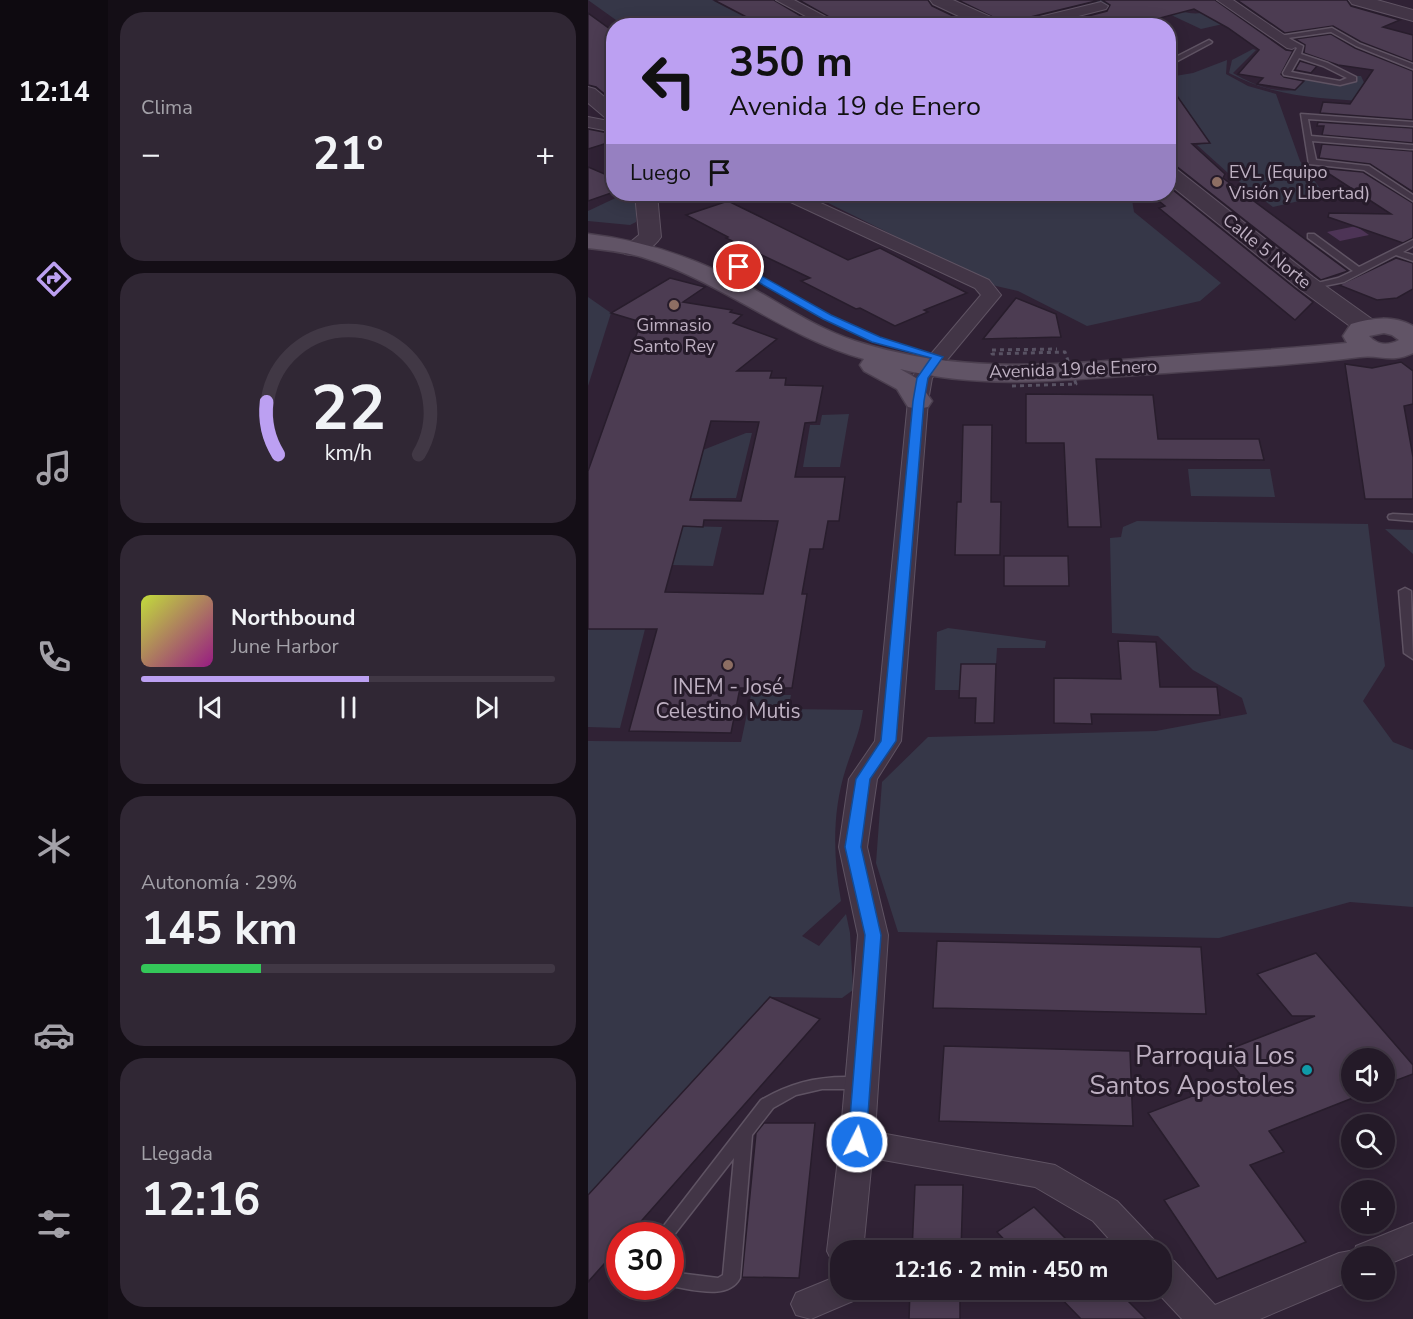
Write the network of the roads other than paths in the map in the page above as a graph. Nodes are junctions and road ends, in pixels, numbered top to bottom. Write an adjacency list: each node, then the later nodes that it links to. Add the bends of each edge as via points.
1 (783, 0): 7 (street)
2 (939, 0): 8 (street)
3 (1224, 0): 11 (street)
4 (1358, 0): 6 (street)
5 (1101, 6): 9 (street)
6 (1413, 16)
7 (820, 18)
8 (978, 18)
9 (1052, 18)
10 (1209, 42): 12 (lane)
11 (1290, 46): 11 (lane, via 1318,60 1353,79 1340,83 1287,73); 13 (lane, via 1332,30)
12 (1176, 60)
13 (1413, 67)
14 (588, 93): 15 (street)
15 (606, 108)
16 (588, 122): 18 (street)
17 (1413, 124): 19 (lane, via 1305,116)
18 (606, 125)
19 (1308, 138): 20 (lane); 22 (lane, via 1312,162 1366,168)
20 (1410, 147)
21 (1176, 178): 33 (street, Calle 5 Norte)
22 (1413, 199)
23 (645, 201): 28 (street)
24 (803, 201): 37 (street, via 988,289 991,295)
25 (588, 228): 28 (main road, Avenida 19 de Enero, via 618,230)
26 (1311, 236): 32 (lane)
27 (588, 241): 28 (main road, Avenida 19 de Enero)
28 (642, 243): 36 (main road, Avenida 19 de Enero, via 661,256 714,276); 37 (main road, Avenida 19 de Enero, via 685,246 739,267 827,317)
29 (1413, 243): 30 (lane)
30 (1396, 252): 31 (lane); 32 (lane)
31 (1413, 258)
32 (1357, 272): 33 (lane, via 1341,280)
33 (1309, 285): 34 (street, Calle 5 Norte)
34 (1364, 337): 35 (main road, Avenida 19 de Enero, via 1385,351); 37 (main road, Avenida 19 de Enero, via 1312,356 1027,374)
35 (1408, 338)
36 (827, 339): 37 (main road, Avenida 19 de Enero, via 880,356); 38 (main road, via 907,384)
37 (933, 362): 38 (street, via 922,378)
38 (918, 401): 43 (street, via 888,741 863,779 853,847 873,935)
39 (1393, 517): 40 (lane)
40 (1413, 518)
41 (1405, 591): 42 (lane)
42 (1413, 655)
43 (862, 1083): 44 (lane, via 820,1082 789,1091 767,1104); 45 (street)
44 (744, 1137): 46 (lane); 52 (lane, via 731,1278 718,1285)
45 (857, 1142): 48 (street); 49 (street, via 1043,1175 1105,1211)
46 (675, 1222)
47 (1413, 1238): 50 (street)
48 (846, 1240)
49 (1132, 1240)
50 (1394, 1246)
51 (1341, 1269): 55 (street)
52 (684, 1281)
53 (1172, 1284): 54 (street)
54 (1205, 1319)
55 (1221, 1319)

